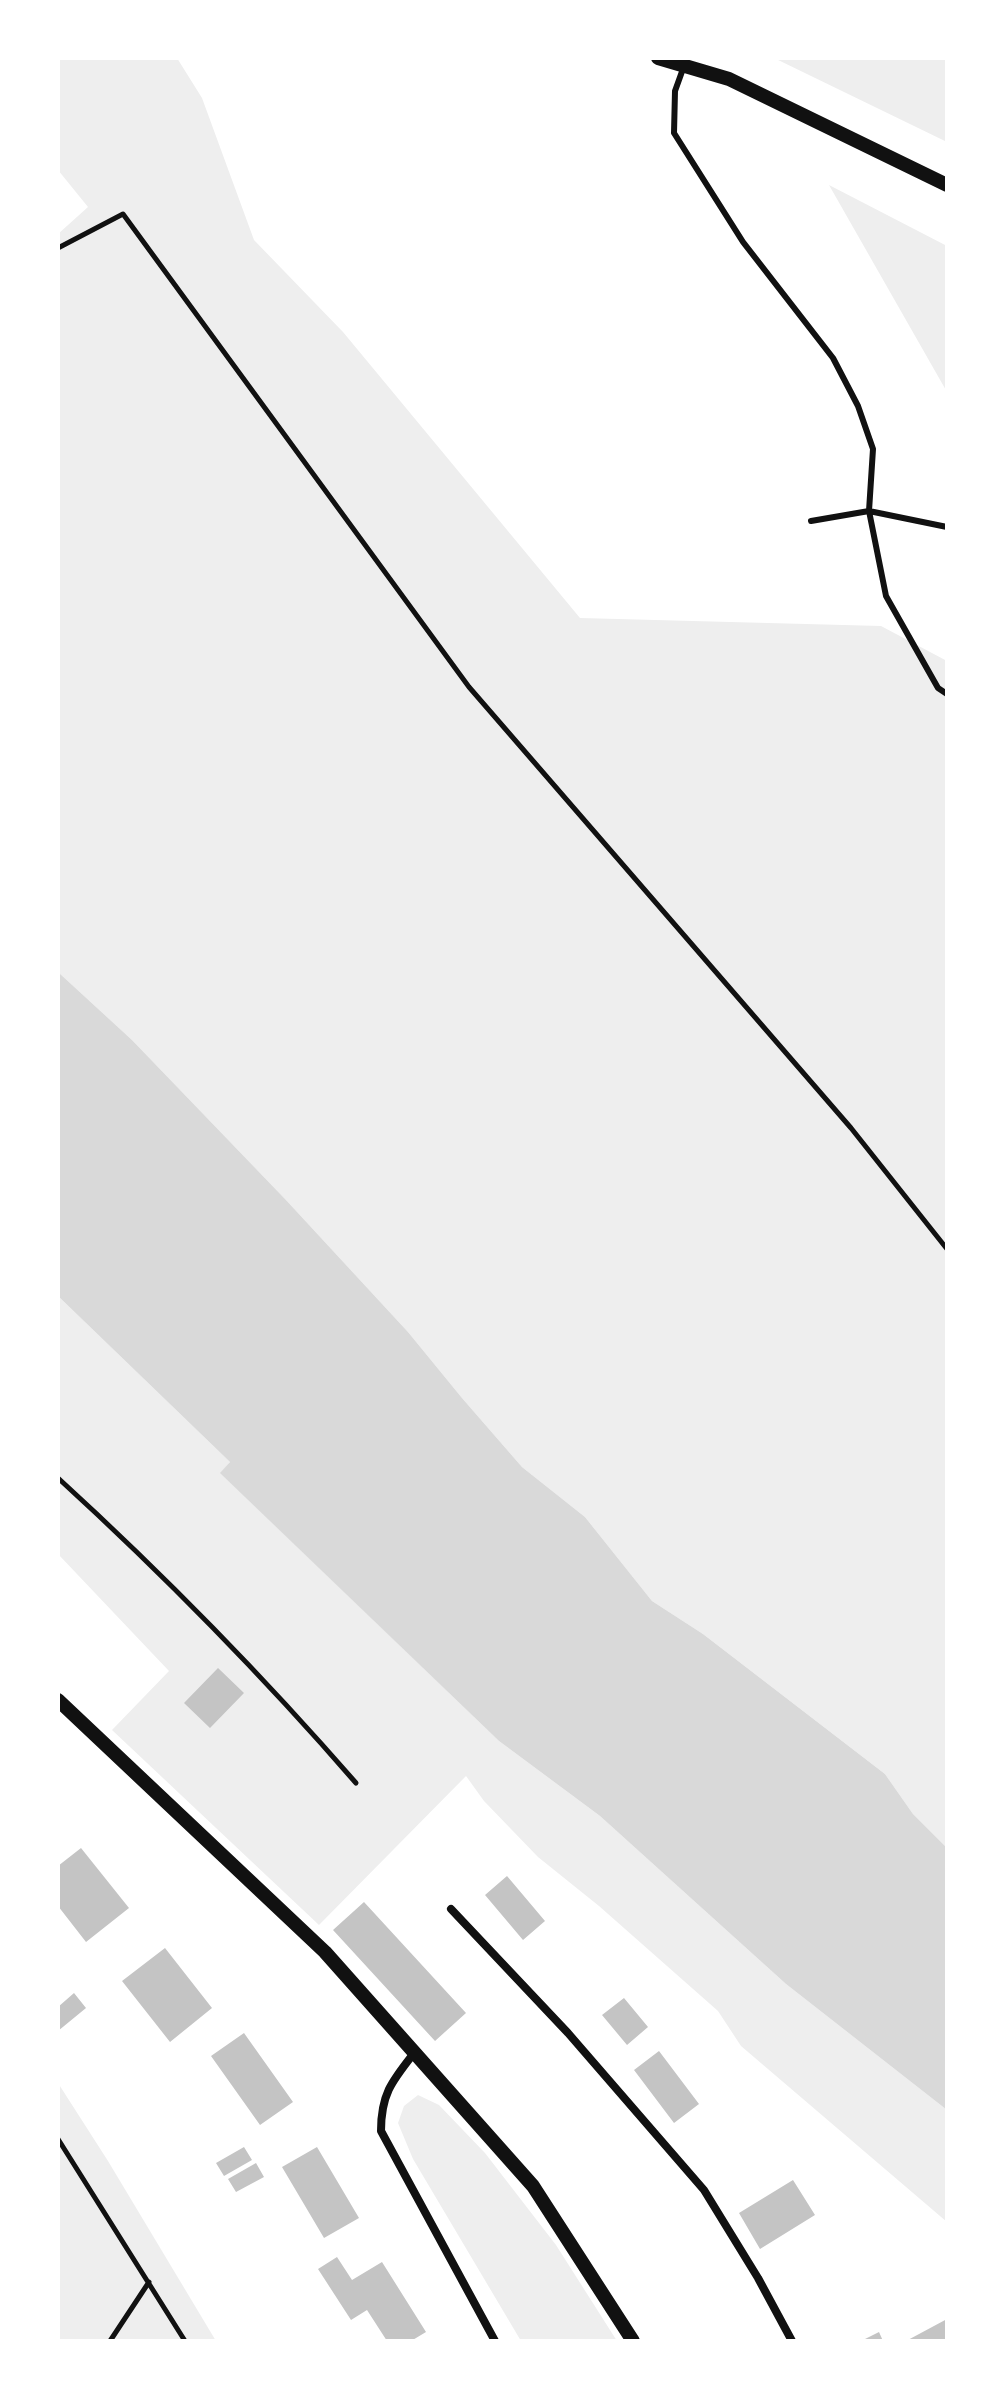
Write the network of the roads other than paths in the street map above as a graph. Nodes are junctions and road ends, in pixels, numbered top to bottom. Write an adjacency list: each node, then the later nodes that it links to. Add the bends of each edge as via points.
1 (658, 58): 2 (street)
2 (684, 66): 3 (street, via 729,79); 4 (lane, via 675,91 674,133 743,242 833,358 858,406 873,449)
3 (947, 185)
4 (869, 511): 5 (lane); 6 (lane); 7 (lane, via 886,596 938,688)
5 (811, 521)
6 (947, 527)
7 (947, 694)
8 (58, 1700): 10 (street, via 325,1952)
9 (451, 1909): 13 (street, via 704,2190)
10 (414, 2053): 11 (street, via 389,2085 381,2107 381,2131); 12 (street, via 533,2186)
11 (495, 2341)
12 (633, 2341)
13 (792, 2341)

